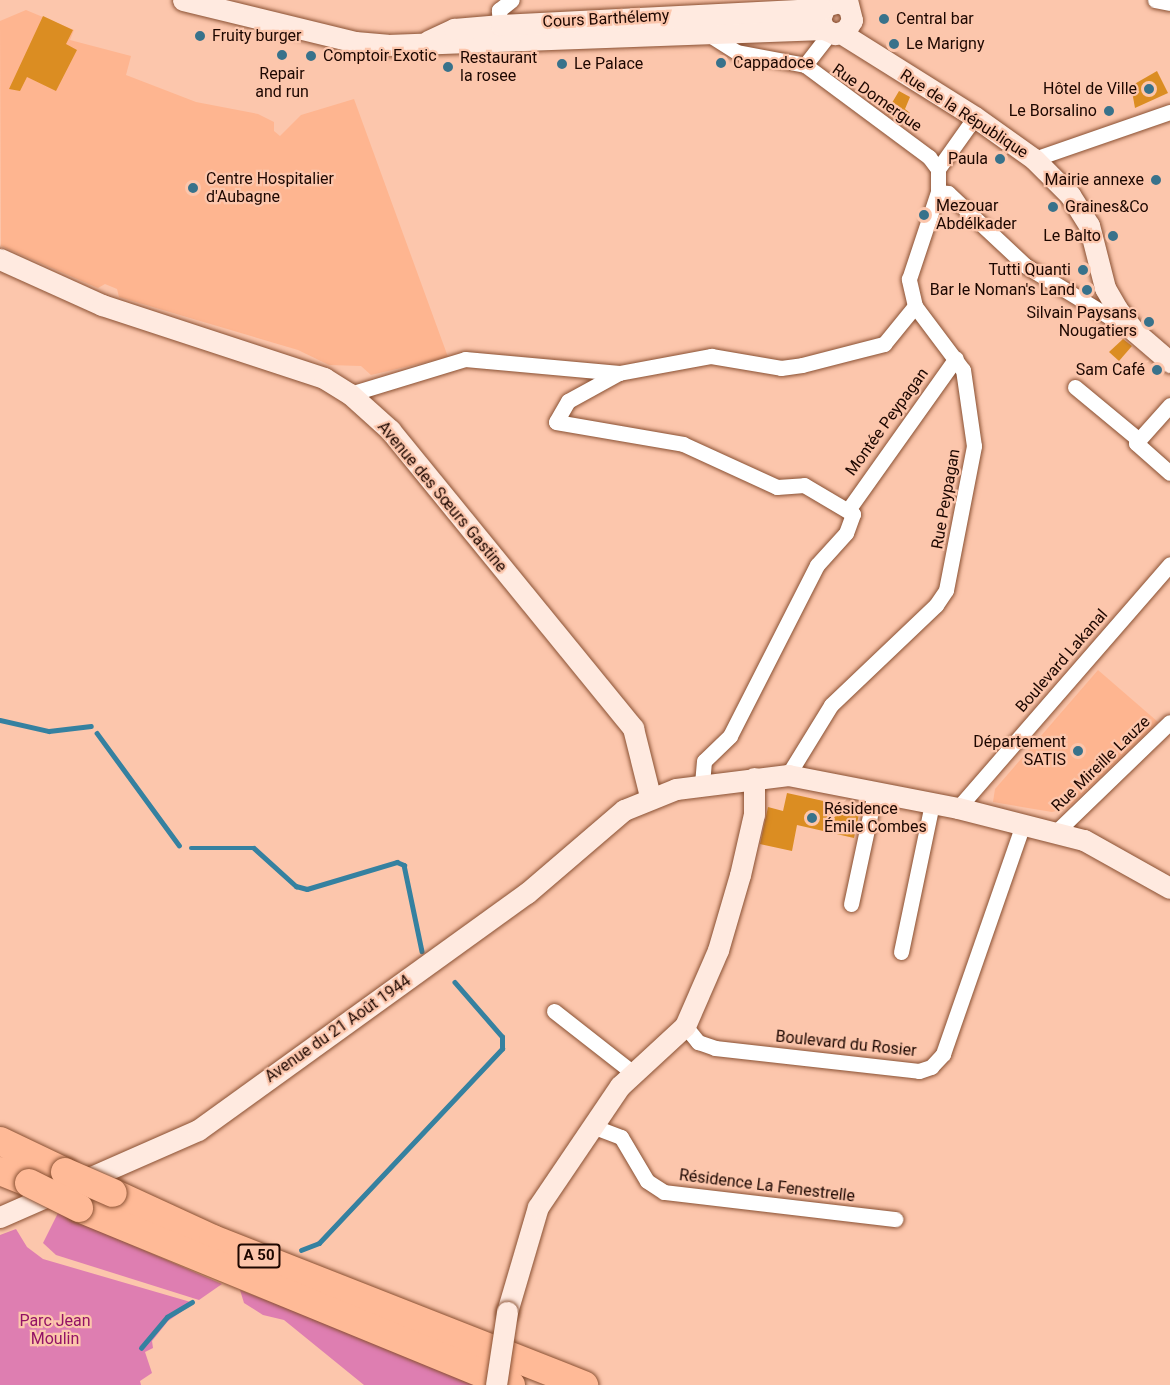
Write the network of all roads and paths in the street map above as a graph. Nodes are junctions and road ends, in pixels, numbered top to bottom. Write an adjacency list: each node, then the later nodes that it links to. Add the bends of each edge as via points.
1 (183, 0): 6 (main road, Cours Barthélemy, via 355,42 387,45 428,41 454,29)
2 (512, 0): 6 (street, via 499,10)
3 (1155, 0): 4 (street)
4 (1170, 3)
5 (837, 15): 6 (main road, Cours Barthélemy); 7 (main road); 8 (street); 10 (main road, Rue de la République, via 866,46 928,92)
6 (501, 34): 7 (main road)
7 (708, 34): 8 (street, via 737,52)
8 (805, 65): 12 (street, Rue Domergue)
9 (1170, 112): 11 (street)
10 (975, 117): 11 (main road, Rue de la République); 12 (street)
11 (1034, 159): 16 (main road, Rue de la République, via 1070,195 1089,225 1105,288)
12 (934, 163): 13 (street, Rue Peypagan)
13 (938, 192): 15 (street, Rue Peypagan, via 909,279); 16 (street, via 948,193 1026,266)
14 (0, 259): 21 (main road, Avenue des Sœurs Gastine, via 102,305 324,378)
15 (915, 306): 17 (street, Rue Peypagan); 19 (street, via 884,344 781,368 711,356)
16 (1134, 331): 18 (main road, Rue de la République)
17 (956, 358): 25 (street, Montée Peypagan); 28 (street, Rue Peypagan, via 963,370 974,446 946,590 831,705)
18 (1170, 362)
19 (619, 373): 21 (street, via 465,359); 25 (street, via 568,401 556,422 683,444 777,487 804,485)
20 (1075, 387): 23 (street)
21 (350, 394): 32 (main road, Avenue des Sœurs Gastine, via 390,430 633,728)
22 (1170, 405): 23 (street)
23 (1138, 440): 24 (street, via 1136,443)
24 (1170, 473)
25 (848, 510): 30 (street, via 853,514 846,533 817,565 740,719 704,761)
26 (1170, 564): 34 (street, Boulevard Lakanal)
27 (1170, 722): 36 (street, Rue Mireille Lauze)
28 (788, 775): 29 (main road); 31 (main road)
29 (754, 778): 30 (main road); 41 (main road, via 754,814 741,875 718,950)
30 (702, 784): 32 (main road)
31 (875, 792): 33 (main road); 38 (street)
32 (650, 796): 46 (main road, Avenue du 21 Août 1944, via 598,830 472,934 198,1130)
33 (932, 803): 34 (main road); 39 (street)
34 (958, 808): 35 (main road)
35 (1023, 824): 36 (main road); 41 (street, Boulevard du Rosier, via 943,1054 932,1067 919,1071 715,1048 698,1042)
36 (1056, 832): 37 (main road, via 1084,840)
37 (1170, 888)
38 (851, 904)
39 (901, 952)
40 (554, 1011): 42 (street)
41 (685, 1026): 42 (main road)
42 (633, 1073): 43 (main road)
43 (592, 1126): 47 (street, Résidence La Fenestrelle, via 621,1137 647,1181 664,1192); 48 (main road, bridge, via 538,1207 507,1312)
44 (0, 1141): 50 (highway, A 50, bridge, via 213,1239)
45 (0, 1171): 49 (highway, A 50, bridge, via 79,1208)
46 (0, 1217)
47 (895, 1220)
48 (496, 1385)
49 (512, 1385)
50 (584, 1385)

